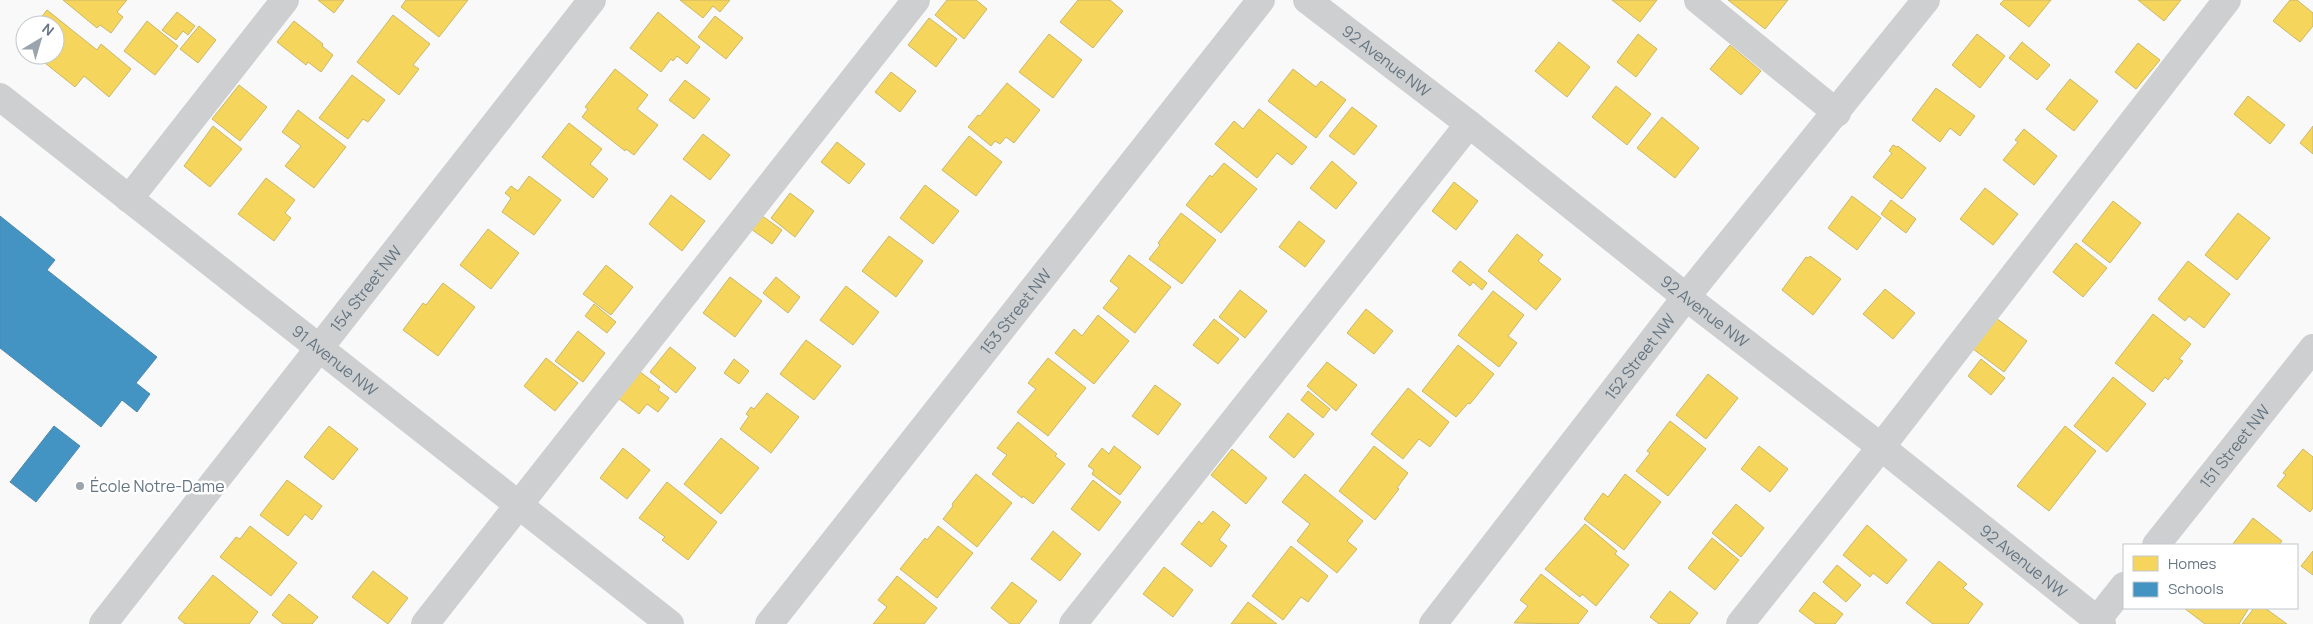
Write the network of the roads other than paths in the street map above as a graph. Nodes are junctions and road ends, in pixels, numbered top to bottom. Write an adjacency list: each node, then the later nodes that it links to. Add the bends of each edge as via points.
1 (285, 0): 12 (street)
2 (592, 0): 15 (street, 154 Street NW)
3 (916, 0): 17 (street)
4 (1261, 0): 24 (street, 153 Street NW)
5 (1307, 0): 11 (street, 92 Avenue NW)
6 (1698, 0): 10 (street)
7 (1926, 0): 10 (street, 152 Street NW)
8 (2226, 0): 16 (street)
9 (0, 97): 12 (street, 91 Avenue NW)
10 (1836, 113): 13 (street, 152 Street NW)
11 (1469, 124): 13 (street, 92 Avenue NW); 25 (street)
12 (129, 199): 15 (street, 91 Avenue NW)
13 (1686, 297): 16 (street, 92 Avenue NW); 26 (street, 152 Street NW)
14 (2313, 348): 18 (street, 151 Street NW)
15 (319, 349): 17 (street, 91 Avenue NW); 21 (street, 154 Street NW)
16 (1881, 447): 20 (street, 92 Avenue NW); 27 (street)
17 (518, 506): 22 (street); 23 (street, 91 Avenue NW)
18 (2157, 544)
19 (2123, 587): 20 (street)
20 (2098, 623)
21 (102, 624)
22 (425, 624)
23 (670, 624)
24 (769, 624)
25 (1073, 624)
26 (1433, 624)
27 (1740, 624)

